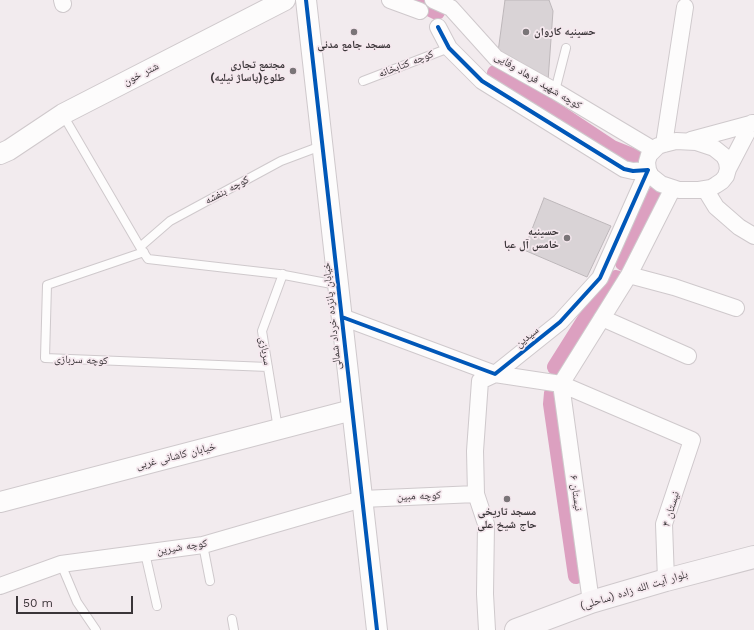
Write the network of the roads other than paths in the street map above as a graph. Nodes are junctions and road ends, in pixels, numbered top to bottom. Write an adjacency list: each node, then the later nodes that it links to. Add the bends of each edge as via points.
1 (285, 0): 12 (street, شتر خون)
2 (306, 0): 15 (street, خیابان پانزده خرداد شمالی)
3 (390, 0): 6 (street)
4 (432, 0): 11 (street, کوچه شهید فرهاد وفایی, via 451,8 496,58)
5 (685, 7): 16 (street)
6 (420, 10)
7 (438, 27): 8 (street)
8 (449, 48): 10 (lane, کوچه کتابخانه); 19 (street, via 482,81 617,165 633,171)
9 (566, 48): 11 (lane)
10 (363, 80)
11 (555, 91): 16 (street, کوچه شهید فرهاد وفایی)
12 (63, 114): 17 (street, شتر خون); 23 (lane)
13 (753, 123): 14 (street); 18 (street)
14 (690, 141): 16 (street, via 676,141); 18 (street, via 709,145 719,151 727,162)
15 (322, 146): 23 (lane, کوچه بنفشه, via 281,161 170,221); 26 (street, خیابان پانزده خرداد شمالی)
16 (659, 147): 19 (street, via 649,156)
17 (0, 154)
18 (728, 169): 21 (street, via 722,181)
19 (648, 170): 20 (street, via 661,184); 32 (street, سیدین, via 600,278 560,322)
20 (672, 188): 21 (street, via 692,191); 25 (street)
21 (705, 189): 22 (street, via 716,207)
22 (754, 236)
23 (142, 250): 24 (lane, via 148,259); 31 (lane, کوچه سربازی, via 47,285 45,358)
24 (283, 274): 26 (lane); 31 (lane, سربازی, via 262,331)
25 (629, 275): 27 (street); 29 (street)
26 (338, 285): 28 (street, خیابان پانزده خرداد شمالی)
27 (736, 308)
28 (342, 317): 32 (street); 34 (street, خیابان پانزده خرداد شمالی)
29 (602, 318): 30 (street); 33 (street)
30 (688, 356)
31 (268, 367): 35 (lane, سربازی)
32 (495, 374): 33 (street); 36 (street, سیدین, via 480,381 475,451)
33 (561, 384): 43 (street, نیستان ۴, via 692,440 664,524); 46 (street, نیستان ۶)
34 (352, 410): 35 (street, خیابان کاشانی غربی); 37 (street, خیابان پانزده خرداد شمالی)
35 (278, 430): 38 (street, خیابان کاشانی غربی)
36 (476, 494): 37 (street, کوچه مبین); 52 (street, via 486,524)
37 (362, 499): 39 (street, کوچه شیرین); 51 (street, خیابان پانزده خرداد شمالی)
38 (0, 502)
39 (203, 545): 40 (street, کوچه شیرین); 44 (lane)
40 (146, 553): 42 (street, کوچه شیرین); 47 (lane)
41 (754, 557): 43 (main road, بلوار آیت الله زاده (ساحلی))
42 (61, 564): 45 (street, کوچه شیرین); 49 (lane, via 77,602)
43 (666, 580): 46 (main road, بلوار آیت الله زاده (ساحلی))
44 (210, 581)
45 (0, 586)
46 (591, 602): 53 (main road, بلوار آیت الله زاده (ساحلی))
47 (157, 606)
48 (232, 619): 50 (lane)
49 (96, 630)
50 (234, 630)
51 (377, 630)
52 (487, 630)
53 (516, 630)

